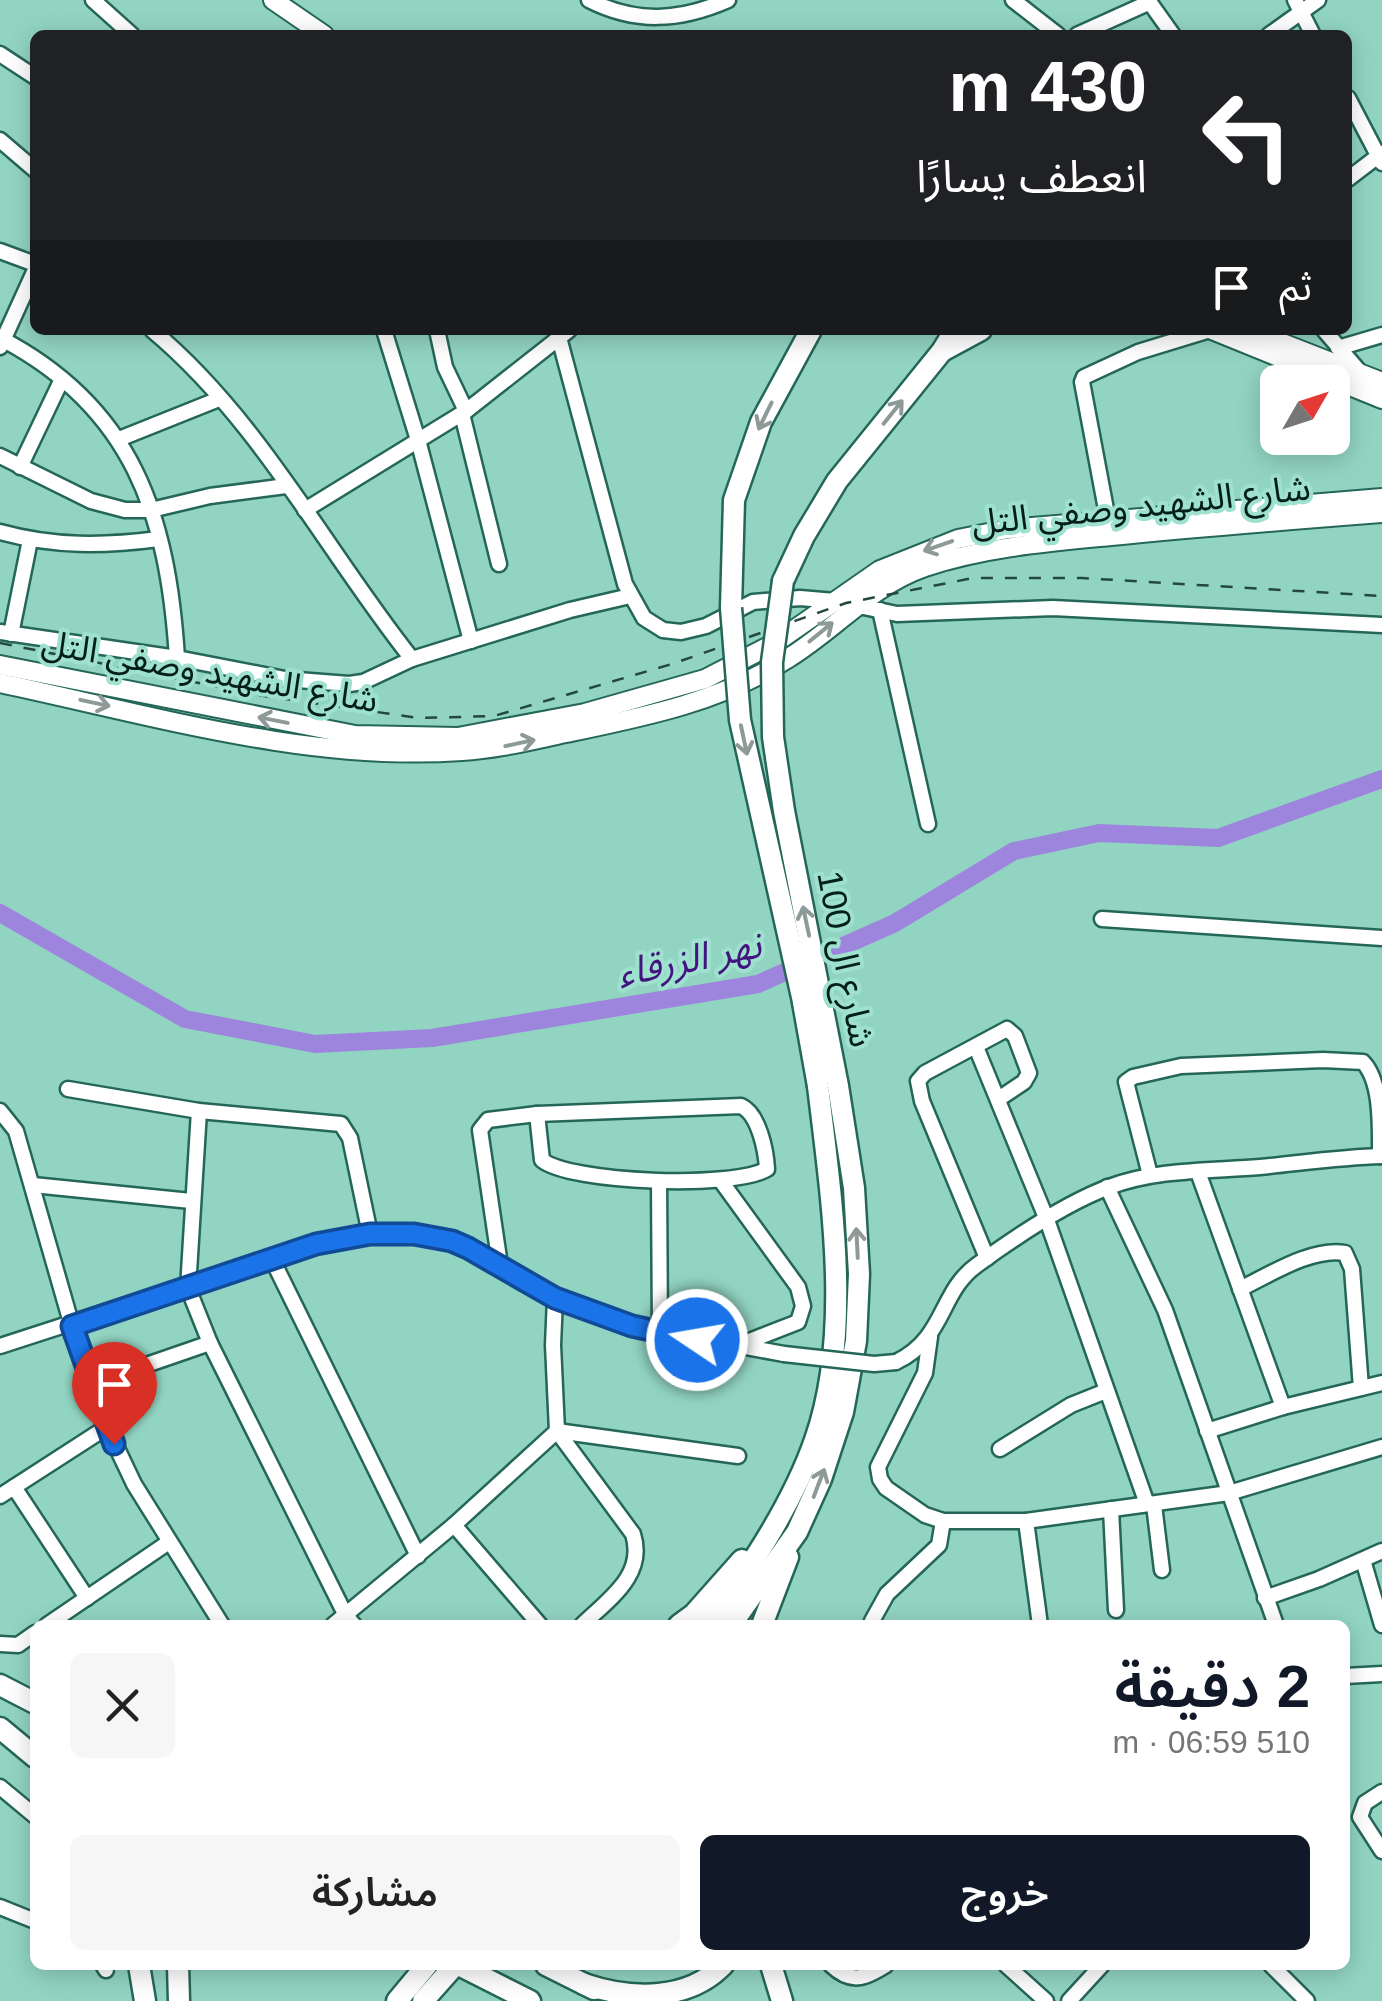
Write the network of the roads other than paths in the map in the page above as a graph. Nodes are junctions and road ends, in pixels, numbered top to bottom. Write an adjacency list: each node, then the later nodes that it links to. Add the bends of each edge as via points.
1 (93, 0): 10 (street)
2 (273, 0): 11 (main road)
3 (291, 0): 12 (main road)
4 (589, 0): 5 (street, via 653,19)
5 (728, 0)
6 (1013, 0): 13 (street)
7 (1318, 0): 9 (street)
8 (1149, 1): 14 (street); 15 (street)
9 (1298, 6): 16 (street); 17 (street)
10 (126, 30)
11 (317, 30)
12 (335, 30)
13 (1052, 30)
14 (1088, 30)
15 (1169, 30)
16 (1274, 30)
17 (1311, 30)
18 (0, 54): 19 (street)
19 (30, 74)
20 (1352, 105): 22 (street)
21 (0, 140): 23 (street)
22 (1381, 157): 24 (street)
23 (30, 166)
24 (1352, 175)
25 (0, 251): 26 (street)
26 (30, 265)
27 (30, 278): 41 (street)
28 (157, 335): 47 (street)
29 (386, 335): 51 (street)
30 (438, 335): 49 (street)
31 (558, 335): 49 (street)
32 (563, 335): 64 (street)
33 (808, 335): 79 (highway, شارع ال 100, one-way to 79, bridge, via 761,422 734,500 731,608 740,720 776,892)
34 (952, 335): 43 (highway, شارع ال 100)
35 (972, 335): 43 (highway)
36 (1194, 335): 59 (street, via 1084,377)
37 (1223, 335): 48 (main road)
38 (1262, 335): 44 (main road)
39 (1328, 335): 42 (street)
40 (1382, 335): 42 (street)
41 (1, 342): 45 (street)
42 (1338, 348): 44 (street)
43 (942, 352): 79 (highway, شارع ال 100, one-way to 43, bridge, via 773,737 772,662 783,581 837,482)
44 (1363, 375): 46 (main road)
45 (62, 379): 50 (street); 53 (street)
46 (1382, 382)
47 (219, 399): 50 (street); 54 (street)
48 (1382, 399)
49 (464, 412): 51 (street); 63 (street)
50 (119, 438): 56 (street)
51 (418, 440): 57 (street); 70 (street)
52 (0, 456): 53 (street)
53 (20, 467): 56 (street, via 91,502)
54 (286, 486): 56 (street); 57 (street)
55 (1382, 498): 59 (main road, شارع الشهيد وصفي التل)
56 (151, 510): 61 (street)
57 (305, 510): 72 (street)
58 (1382, 513): 66 (main road, شارع الشهيد وصفي التل, via 1010,546 922,568)
59 (1108, 520): 65 (main road, شارع الشهيد وصفي التل, one-way to 65, via 958,539 912,554)
60 (0, 532): 62 (street)
61 (159, 539): 62 (street, via 104,546); 71 (street)
62 (30, 540): 69 (street)
63 (499, 564)
64 (630, 596): 65 (street, via 657,628 682,632 763,600); 70 (street)
65 (834, 601): 66 (street); 73 (main road, شارع الشهيد وصفي التل, one-way to 73, via 775,643 705,679 585,713 458,736 355,735)
66 (855, 606): 67 (street); 74 (main road, شارع الشهيد وصفي التل, one-way to 66, via 258,737 346,750 462,752 706,700 790,658)
67 (880, 610): 68 (street, via 1053,608); 75 (street)
68 (1382, 625)
69 (6, 634): 71 (street)
70 (471, 641): 72 (street)
71 (177, 658): 72 (street, via 349,684)
72 (412, 660)
73 (0, 665)
74 (0, 683)
75 (928, 824)
76 (1102, 919): 77 (street)
77 (1382, 938)
78 (976, 1047): 81 (street); 81 (street, via 1004,1028 1015,1036 1028,1073); 96 (street, via 918,1081)
79 (828, 1086): 126 (highway, شارع ال 100, via 835,1338 814,1443); 127 (highway, شارع ال 100, one-way to 79, via 843,1412 856,1341 854,1188)
80 (68, 1089): 83 (street)
81 (1000, 1098): 93 (street)
82 (0, 1111): 90 (street, via 16,1131)
83 (199, 1111): 92 (street); 94 (street, via 341,1124 350,1138)
84 (537, 1114): 88 (street, via 746,1108 754,1116 766,1169); 89 (street, via 546,1164); 97 (street, via 488,1120 480,1130)
85 (1381, 1156): 86 (street); 87 (street, via 1377,1078 1363,1062 1181,1066 1132,1077 1125,1086)
86 (1198, 1172): 87 (street); 99 (street)
87 (1150, 1175): 91 (street)
88 (721, 1181): 89 (street); 106 (street, via 788,1272 804,1306 792,1326)
89 (660, 1182): 102 (street)
90 (33, 1185): 92 (street); 101 (street)
91 (1107, 1188): 93 (street); 114 (street, via 1166,1310)
92 (191, 1201): 98 (street)
93 (1047, 1220): 96 (street); 110 (street)
94 (370, 1234): 95 (street); 97 (street, via 452,1241)
95 (271, 1257): 98 (street); 130 (street)
96 (987, 1258): 103 (street, via 958,1284)
97 (500, 1266): 100 (street)
98 (188, 1288): 101 (street); 104 (street)
99 (1240, 1289): 109 (street, via 1308,1258 1344,1253 1352,1269); 111 (street)
100 (555, 1298): 102 (street); 113 (street)
101 (72, 1326): 105 (street); 108 (street)
102 (660, 1333): 106 (street)
103 (930, 1337): 106 (street, bridge, via 910,1356 874,1364); 123 (street, via 925,1372 878,1467 895,1496)
104 (210, 1342): 108 (street); 138 (street)
105 (0, 1346)
106 (734, 1348)
107 (1382, 1383): 109 (street)
108 (92, 1384): 112 (street)
109 (1361, 1388): 111 (street)
110 (1106, 1391): 116 (street); 121 (street)
111 (1283, 1408): 114 (street)
112 (107, 1428): 118 (street); 128 (street)
113 (556, 1431): 117 (street); 125 (street); 141 (street, via 638,1548 632,1575)
114 (1208, 1431): 119 (street)
115 (1382, 1447): 119 (street)
116 (1000, 1449)
117 (738, 1456)
118 (14, 1487): 120 (street); 133 (street)
119 (1229, 1493): 121 (street); 134 (street)
120 (0, 1496)
121 (1151, 1504): 122 (street); 132 (street)
122 (1111, 1509): 124 (street); 135 (street)
123 (944, 1521): 124 (street); 146 (street, via 938,1545 888,1594)
124 (1026, 1521): 147 (street)
125 (454, 1524): 130 (street); 140 (street)
126 (774, 1525): 142 (highway); 143 (highway, شارع ال 100)
127 (797, 1532): 144 (highway, شارع ال 100); 145 (highway)
128 (168, 1542): 133 (street); 137 (street)
129 (1382, 1550): 131 (street)
130 (418, 1556): 139 (street)
131 (1363, 1560): 134 (street); 149 (street)
132 (1162, 1570)
133 (87, 1598): 136 (street)
134 (1265, 1598): 148 (street)
135 (1116, 1610)
136 (54, 1620)
137 (219, 1620)
138 (343, 1620)
139 (346, 1620)
140 (536, 1620)
141 (587, 1620)
142 (686, 1620)
143 (713, 1620)
144 (735, 1620)
145 (764, 1620)
146 (874, 1620)
147 (1039, 1620)
148 (1274, 1620)
149 (1382, 1625)
150 (30, 1636): 151 (street)
151 (0, 1644)
152 (1382, 1674): 153 (street)
153 (1350, 1676)
154 (0, 1685): 155 (highway)
155 (30, 1700)
156 (0, 1727): 157 (highway); 158 (highway)
157 (30, 1742)
158 (30, 1753)
159 (0, 1787): 161 (street)
160 (1382, 1792): 162 (street, via 1365,1803 1360,1816)
161 (30, 1812)
162 (1382, 1851)
163 (0, 1907): 164 (street)
164 (30, 1919)
165 (140, 1970): 180 (highway)
166 (178, 1970): 181 (highway)
167 (451, 1970): 179 (highway)
168 (467, 1970): 177 (highway)
169 (556, 1970): 178 (highway)
170 (718, 1970): 178 (highway, via 701,1987 640,2001)
171 (773, 1970): 186 (highway)
172 (838, 1970): 173 (street, via 850,1979)
173 (877, 1970)
174 (1012, 1970): 187 (street)
175 (1097, 1970): 188 (street)
176 (1277, 1970): 189 (street)
177 (492, 1982): 183 (highway); 184 (highway)
178 (584, 1984): 185 (highway)
179 (421, 1993): 182 (highway)
180 (145, 2001)
181 (179, 2001)
182 (396, 2001)
183 (511, 2001)
184 (530, 2001)
185 (618, 2001)
186 (782, 2001)
187 (1046, 2001)
188 (1069, 2001)
189 (1308, 2001)

